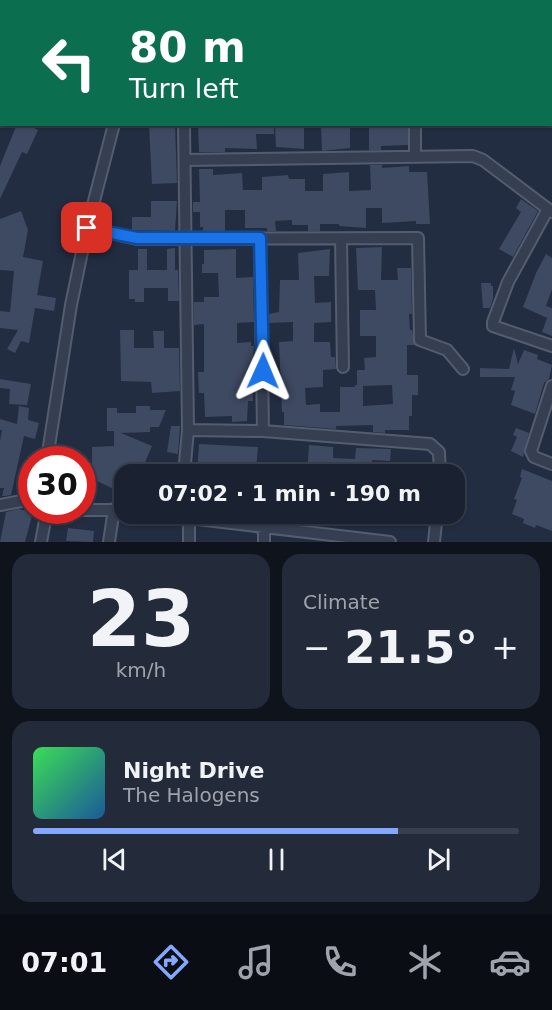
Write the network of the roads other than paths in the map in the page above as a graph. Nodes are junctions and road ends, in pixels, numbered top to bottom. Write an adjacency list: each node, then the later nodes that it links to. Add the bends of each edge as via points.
1 (113, 126): 7 (street)
2 (184, 126): 5 (street)
3 (415, 126): 4 (street)
4 (415, 157): 5 (street); 6 (street, via 478,158)
5 (185, 160): 8 (street)
6 (550, 210): 11 (street, via 508,282 493,322 494,326)
7 (87, 228): 8 (street, via 137,238); 17 (street)
8 (185, 237): 9 (street); 15 (street)
9 (260, 238): 10 (street); 16 (street)
10 (341, 239): 12 (street); 13 (street, via 418,238 420,340 447,350)
11 (552, 346)
12 (343, 367)
13 (463, 369)
14 (552, 386): 20 (street, via 531,451 534,457)
15 (188, 429): 16 (street); 18 (street)
16 (263, 430): 19 (street, via 430,444 439,452)
17 (48, 446)
18 (185, 464)
19 (440, 464)
20 (552, 464)
21 (18, 502): 22 (street)
22 (0, 505)
23 (96, 510): 24 (street)
24 (114, 510)
25 (44, 524): 32 (street)
26 (115, 524): 33 (street)
27 (185, 524): 34 (street)
28 (237, 524): 30 (street)
29 (436, 524): 37 (street)
30 (264, 528): 31 (street); 35 (street)
31 (341, 539): 36 (street)
32 (40, 542)
33 (109, 542)
34 (189, 542)
35 (264, 542)
36 (390, 542)
37 (434, 542)

